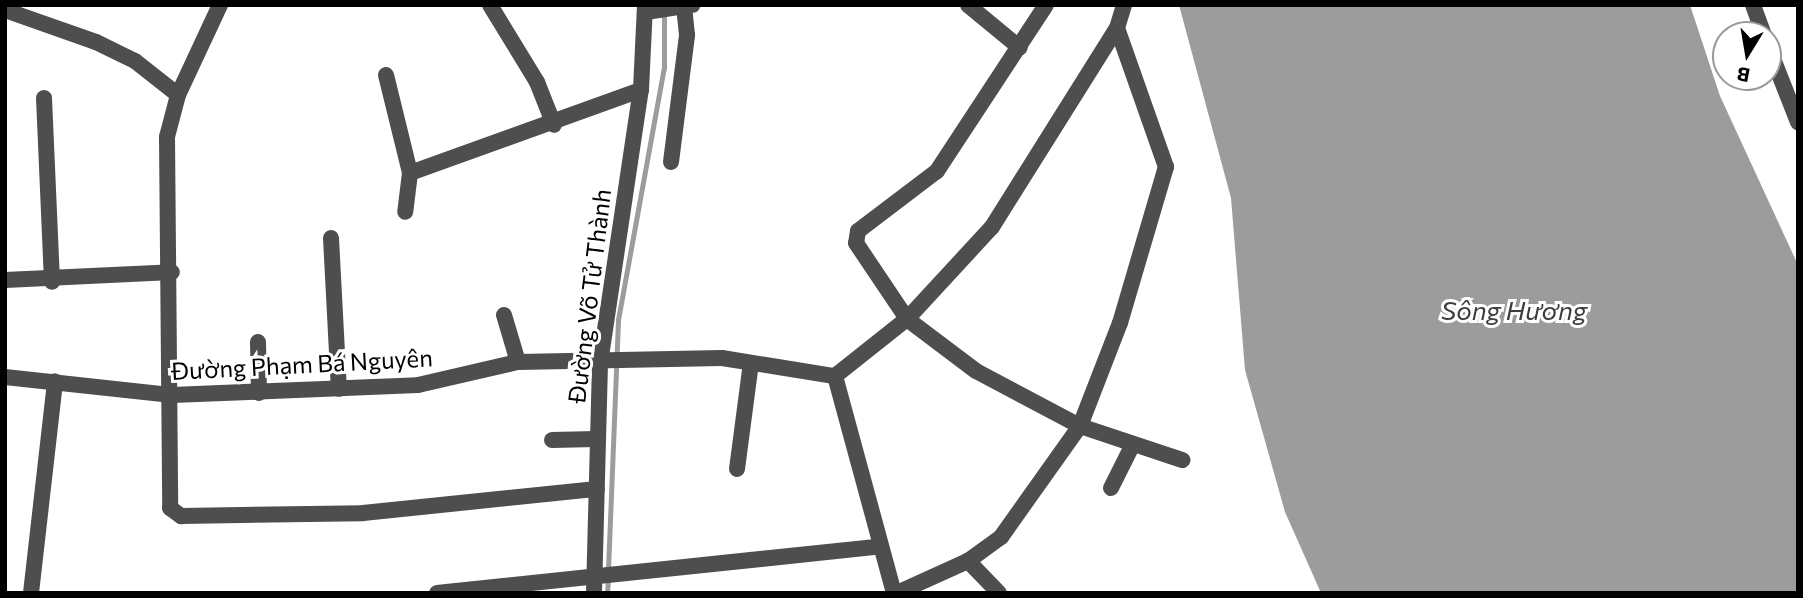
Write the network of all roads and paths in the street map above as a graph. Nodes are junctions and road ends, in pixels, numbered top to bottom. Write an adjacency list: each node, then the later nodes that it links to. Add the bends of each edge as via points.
1 (220, 5): 15 (street)
2 (490, 5): 19 (street, via 537,82)
3 (694, 5): 7 (street)
4 (968, 5): 11 (street)
5 (1046, 5): 11 (street)
6 (1124, 5): 10 (street)
7 (679, 6): 8 (street); 20 (street, via 687,36)
8 (650, 9): 14 (street, Đường Võ Tử Thành)
9 (5, 10): 15 (street, via 106,46)
10 (1117, 29): 28 (street, via 992,227); 39 (street, via 1167,159 1120,323)
11 (1020, 48): 28 (street, via 937,171 855,237)
12 (386, 75): 21 (street)
13 (1782, 78): 17 (street)
14 (641, 90): 19 (street); 31 (street, Đường Võ Tử Thành)
15 (178, 95): 24 (street, via 167,137)
16 (44, 97): 26 (street)
17 (1794, 105): 18 (street)
18 (1798, 122)
19 (554, 125): 21 (street)
20 (671, 162)
21 (410, 173): 22 (street)
22 (405, 212)
23 (331, 237): 36 (street)
24 (172, 272): 26 (street); 38 (street)
25 (5, 280): 26 (street)
26 (52, 282)
27 (504, 315): 30 (street)
28 (907, 319): 33 (street); 39 (street, via 976,371)
29 (258, 342): 37 (street)
30 (518, 362): 31 (street, Đường Phạm Bá Nguyên); 36 (street, Đường Phạm Bá Nguyên, via 418,385)
31 (605, 363): 32 (street, Đường Phạm Bá Nguyên); 40 (street, Đường Võ Tử Thành)
32 (751, 363): 33 (street, Đường Phạm Bá Nguyên); 44 (street)
33 (835, 376): 47 (street)
34 (5, 377): 35 (street, Đường Phạm Bá Nguyên)
35 (55, 382): 38 (street, Đường Phạm Bá Nguyên); 50 (street)
36 (339, 389): 37 (street, Đường Phạm Bá Nguyên)
37 (259, 393): 38 (street, Đường Phạm Bá Nguyên)
38 (172, 395): 46 (street, via 170,508 181,516 423,509)
39 (1080, 426): 42 (street); 48 (street, via 1001,537)
40 (596, 439): 41 (street); 46 (street, Đường Võ Tử Thành)
41 (552, 440)
42 (1131, 448): 43 (street); 45 (street)
43 (1182, 460)
44 (737, 469)
45 (1111, 488)
46 (597, 489): 49 (street, Đường Võ Tử Thành)
47 (881, 546): 49 (street); 53 (street)
48 (968, 561): 53 (street); 54 (street)
49 (597, 574): 51 (street); 52 (street, Đường Võ Tử Thành)
50 (32, 593)
51 (437, 593)
52 (594, 593)
53 (896, 593)
54 (999, 593)

